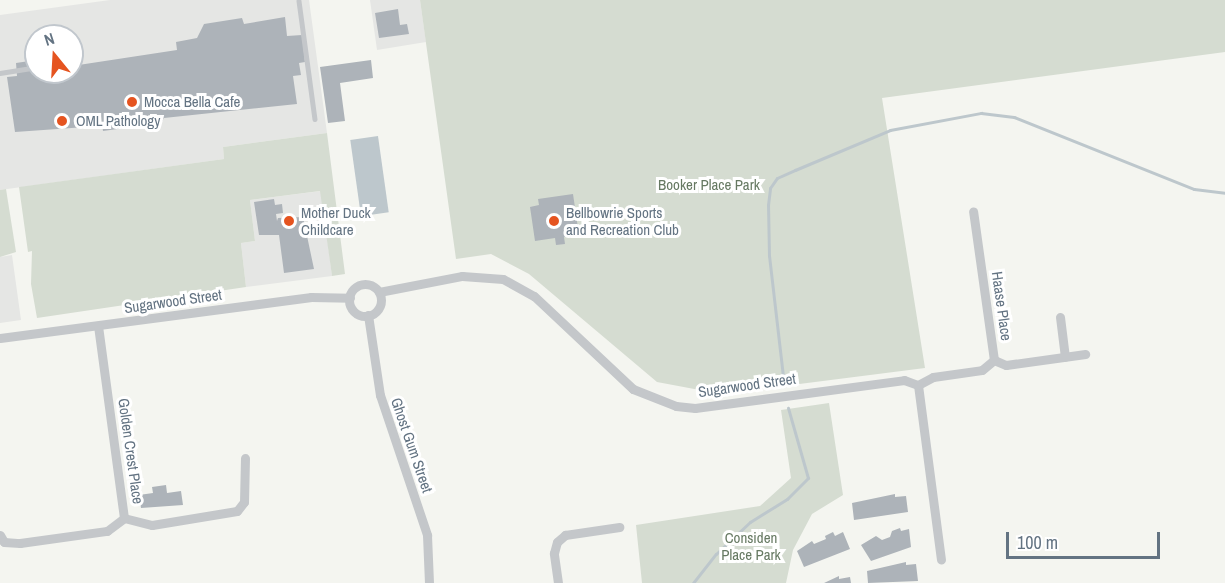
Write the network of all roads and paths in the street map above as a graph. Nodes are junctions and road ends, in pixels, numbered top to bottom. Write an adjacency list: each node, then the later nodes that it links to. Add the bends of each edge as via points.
1 (299, 0): 4 (lane)
2 (24, 69): 3 (lane)
3 (0, 73)
4 (315, 119)
5 (974, 211): 14 (street, Haase Place)
6 (379, 292): 7 (street, via 373,286 360,285); 8 (street, via 380,305); 15 (street, Sugarwood Street, via 462,276 503,279 534,296 633,389 676,406 695,408 904,380)
7 (350, 298): 8 (street, via 356,313); 10 (street, Sugarwood Street, via 310,297)
8 (368, 315): 21 (street, Ghost Gum Street, via 380,395 427,535)
9 (1060, 317): 13 (street)
10 (98, 326): 11 (street, Sugarwood Street); 17 (street, Golden Crest Place)
11 (0, 338)
12 (1085, 354): 13 (street)
13 (1065, 357): 14 (street, via 1006,365)
14 (994, 360): 15 (street, Haase Place, via 982,370 933,376)
15 (918, 385): 20 (street)
16 (244, 458): 17 (street, via 244,502 237,510 152,525)
17 (124, 518): 19 (street, Golden Crest Place, via 107,531 31,542 4,542)
18 (619, 527): 22 (street, via 565,535 557,542 554,553)
19 (0, 535)
20 (941, 559)
21 (429, 583)
22 (558, 583)

